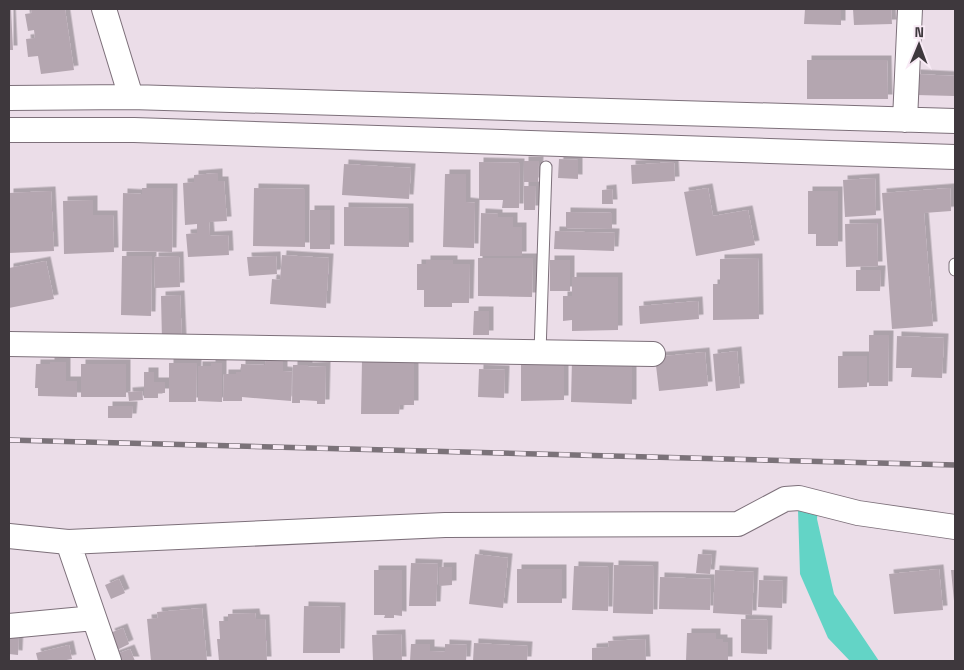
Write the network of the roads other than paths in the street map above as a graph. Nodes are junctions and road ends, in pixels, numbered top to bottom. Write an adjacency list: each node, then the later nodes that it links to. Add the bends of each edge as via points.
1 (104, 9): 3 (street)
2 (910, 9): 5 (street)
3 (130, 97): 4 (street); 5 (street)
4 (9, 98)
5 (905, 120): 6 (street)
6 (955, 121)
7 (9, 130): 8 (street, via 144,131)
8 (955, 157)
9 (546, 168): 13 (lane)
10 (955, 264): 11 (lane)
11 (955, 270)
12 (9, 344): 13 (street)
13 (540, 353): 14 (street)
14 (653, 354)
15 (955, 527): 17 (street, via 858,513 799,498 784,498 738,524 445,526)
16 (9, 536): 17 (street)
17 (68, 542): 18 (street)
18 (94, 618): 19 (street); 20 (street)
19 (9, 626)
20 (109, 661)

